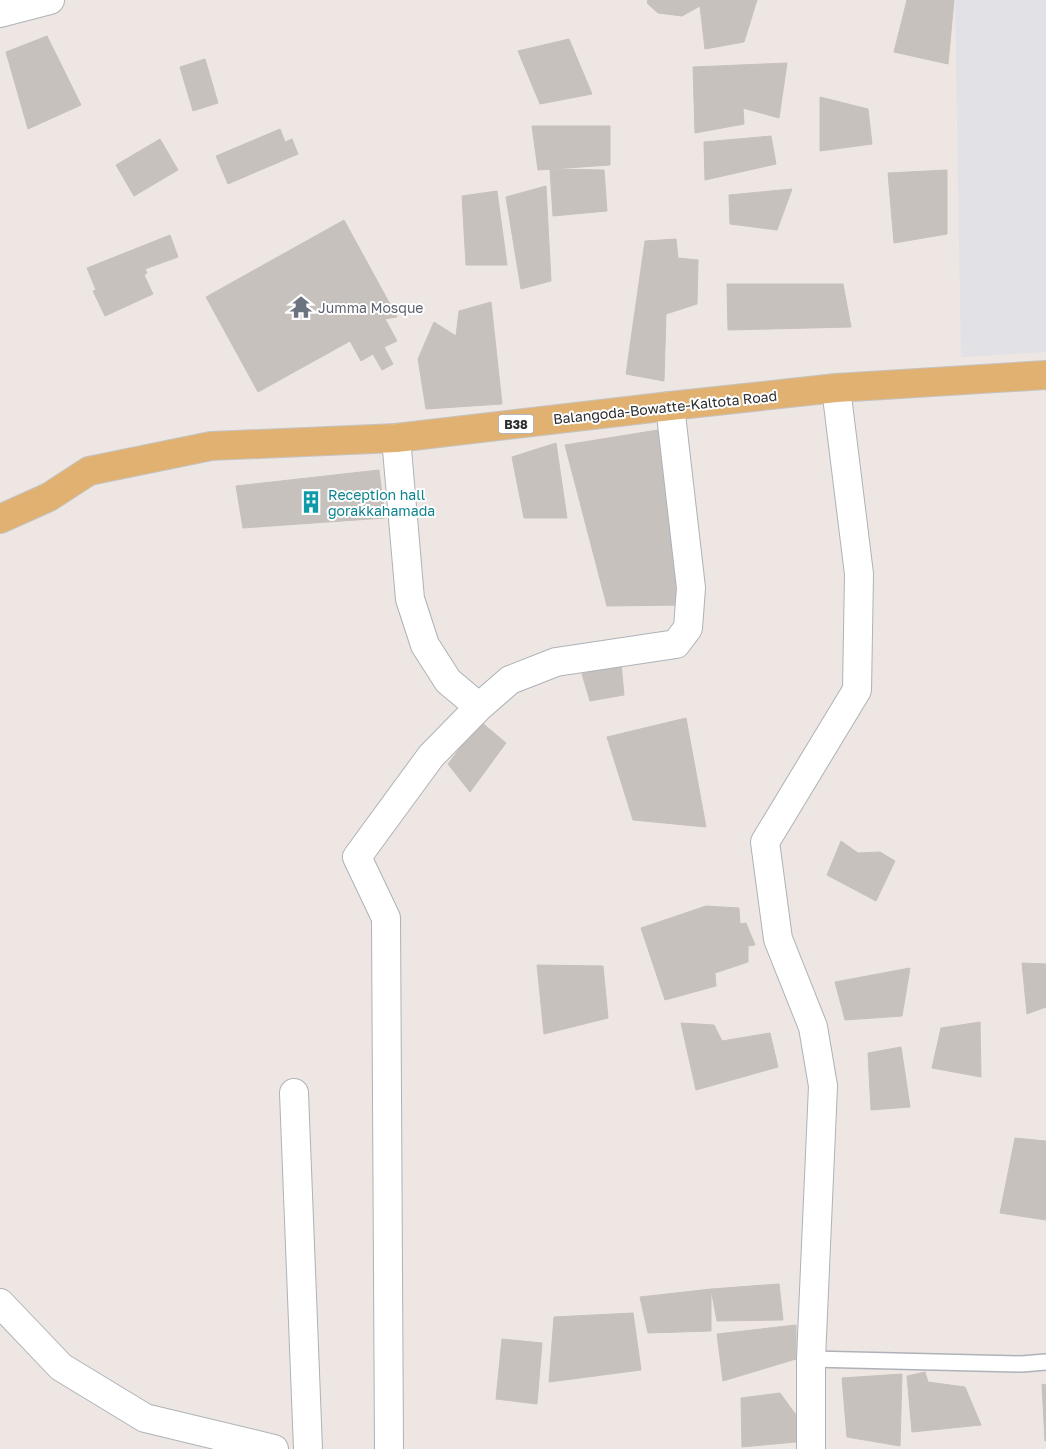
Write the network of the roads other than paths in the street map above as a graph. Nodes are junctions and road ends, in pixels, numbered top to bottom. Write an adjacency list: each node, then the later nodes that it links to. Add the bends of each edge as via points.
1 (50, 0): 2 (street)
2 (0, 13)
3 (1046, 375): 4 (main road, Balangoda-Bowatte-Kaltota Road / B38)
4 (836, 388): 5 (main road, Balangoda-Bowatte-Kaltota Road / B38); 11 (street, via 859,574 857,690 766,842 778,939 813,1027 823,1086)
5 (670, 406): 6 (main road, Balangoda-Bowatte-Kaltota Road / B38); 8 (street, via 691,588 688,628 676,644 556,662 510,680)
6 (396, 438): 7 (main road, Balangoda-Bowatte-Kaltota Road / B38, via 211,446 127,462 90,472); 8 (street, via 410,599 425,645 448,682)
7 (0, 519)
8 (478, 707): 15 (street, via 431,756 357,857 386,918)
9 (294, 1093): 14 (street)
10 (0, 1303): 13 (street, via 61,1367 145,1418)
11 (811, 1359): 12 (lane); 16 (street)
12 (1046, 1362)
13 (274, 1449)
14 (308, 1449)
15 (389, 1449)
16 (811, 1449)

